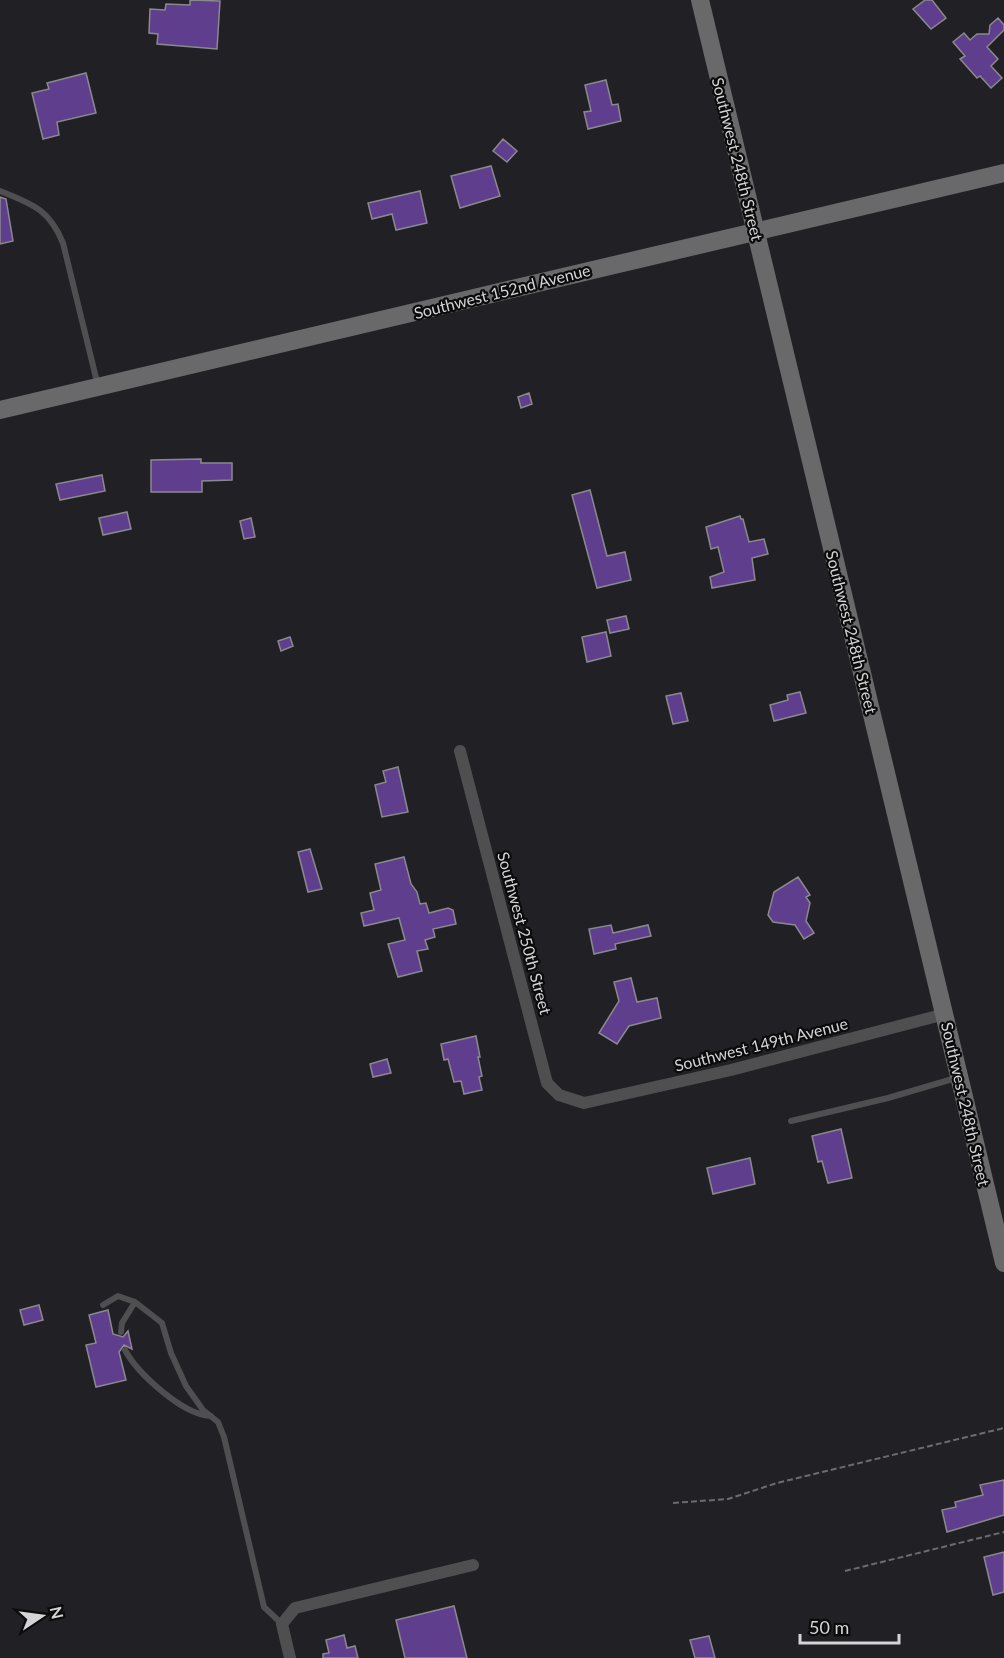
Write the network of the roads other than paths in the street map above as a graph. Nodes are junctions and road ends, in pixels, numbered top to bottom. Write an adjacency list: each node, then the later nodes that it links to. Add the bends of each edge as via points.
1 (700, 0): 4 (street, Southwest 248th Street)
2 (1004, 173): 4 (street, Southwest 152nd Avenue)
3 (0, 190): 5 (lane, via 35,206 54,222 63,243)
4 (756, 231): 5 (street, Southwest 152nd Avenue); 8 (street, Southwest 248th Street)
5 (98, 386): 6 (street, Southwest 152nd Avenue)
6 (0, 410)
7 (460, 751): 10 (street, Southwest 250th Street, via 548,1083 559,1095)
8 (945, 1014): 9 (street, Southwest 248th Street); 10 (street, Southwest 149th Avenue, via 732,1070)
9 (960, 1077): 11 (lane); 12 (street, Southwest 248th Street)
10 (584, 1103)
11 (791, 1121)
12 (1004, 1263)
13 (135, 1302): 14 (lane, via 118,1296); 15 (lane); 17 (lane, via 162,1323 186,1386)
14 (103, 1305)
15 (121, 1332)
16 (125, 1350): 17 (lane, via 129,1359 185,1410)
17 (211, 1416): 19 (lane, via 224,1437 264,1607)
18 (473, 1565): 19 (street, via 295,1608)
19 (282, 1624): 20 (street)
20 (290, 1658)

